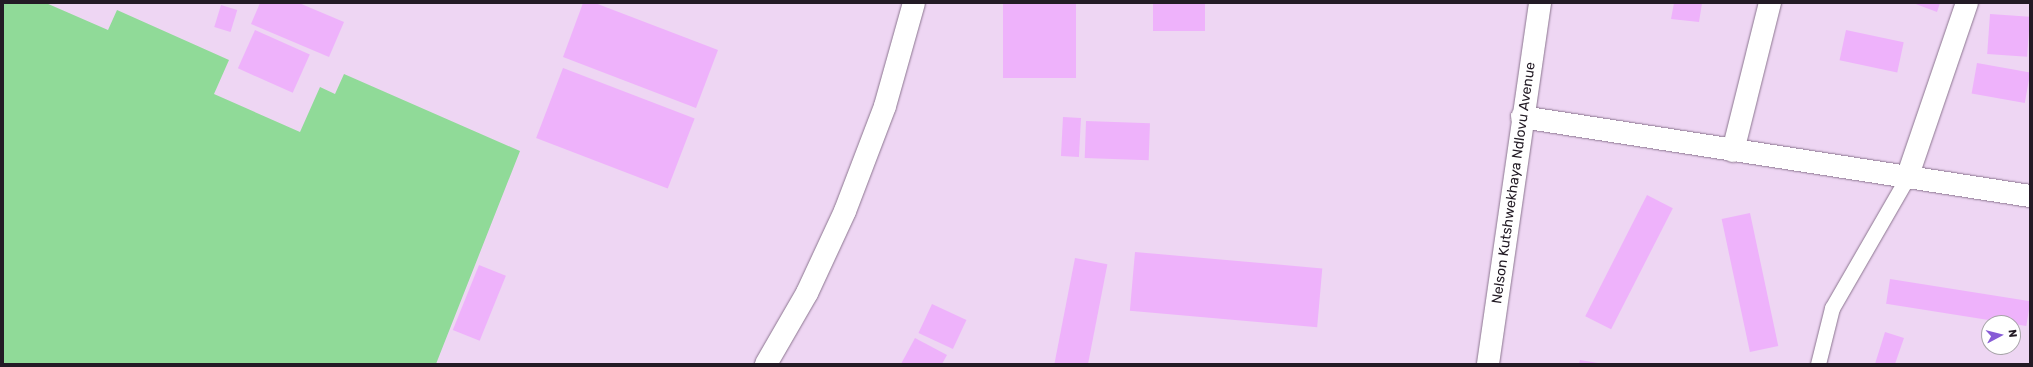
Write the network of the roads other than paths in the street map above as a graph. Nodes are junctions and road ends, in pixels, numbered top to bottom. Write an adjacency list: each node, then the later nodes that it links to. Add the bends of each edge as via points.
1 (914, 3): 9 (street, via 885,106 845,211 808,293)
2 (1540, 3): 5 (street, Nelson Kutshwekhaya Ndlovu Avenue)
3 (1770, 3): 6 (street)
4 (1967, 3): 7 (street)
5 (1522, 118): 6 (street); 10 (street, Nelson Kutshwekhaya Ndlovu Avenue)
6 (1733, 151): 7 (street)
7 (1907, 178): 8 (street); 11 (lane, via 1832,308)
8 (2030, 196)
9 (766, 364)
10 (1488, 364)
11 (1818, 364)

